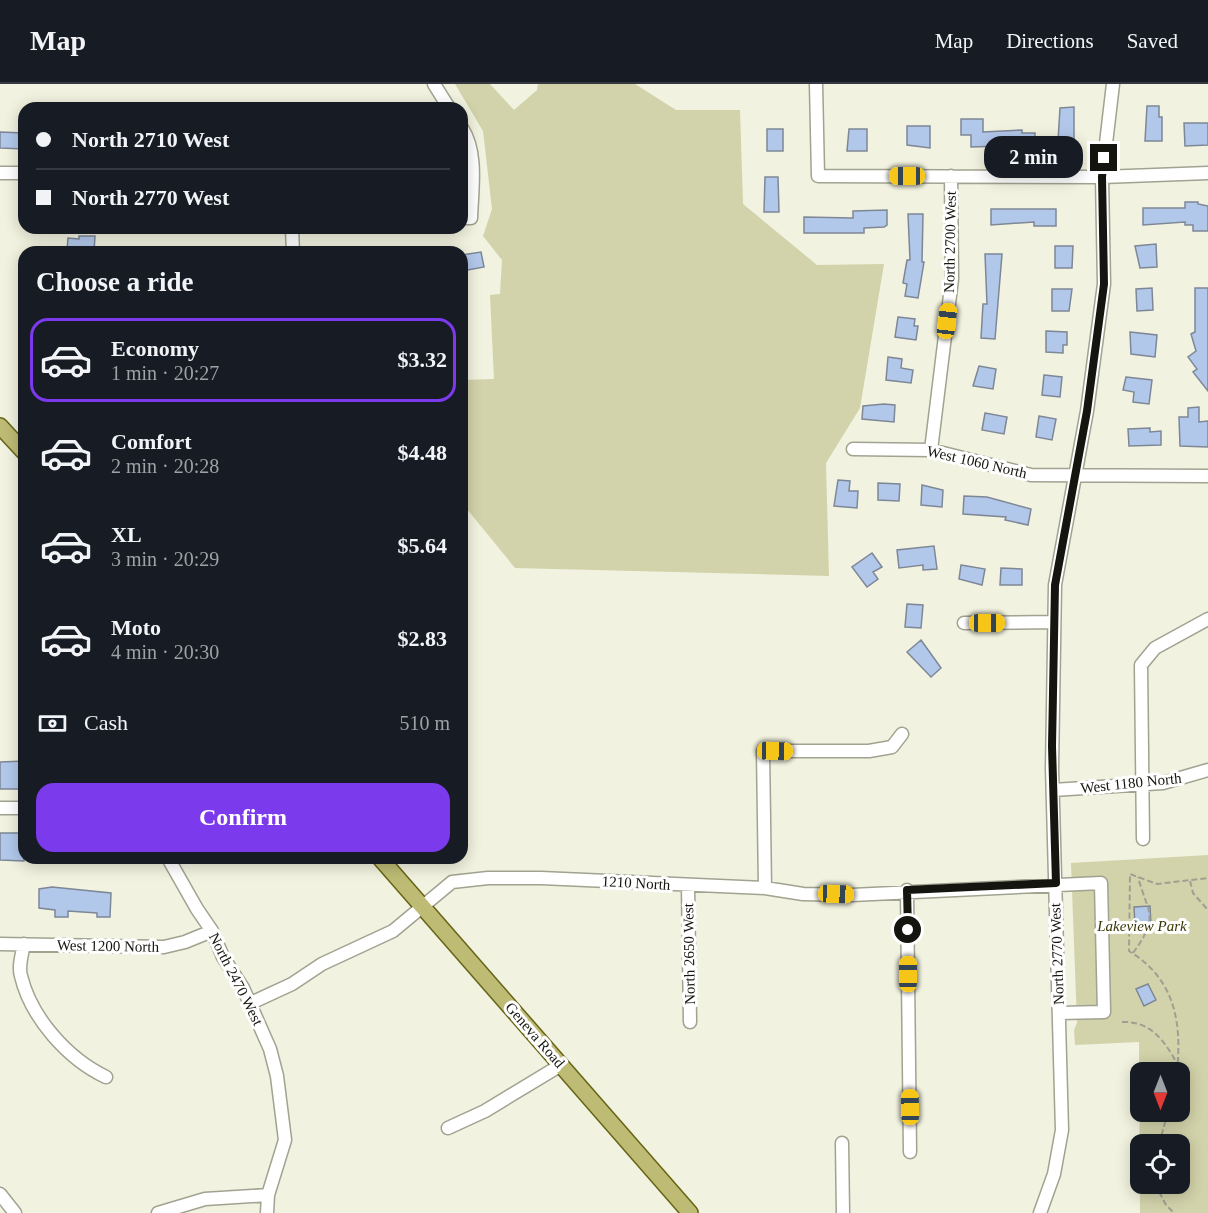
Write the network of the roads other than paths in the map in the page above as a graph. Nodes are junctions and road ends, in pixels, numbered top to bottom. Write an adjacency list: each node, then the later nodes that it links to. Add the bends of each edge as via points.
1 (434, 84): 4 (street)
2 (816, 84): 9 (street, via 818,176)
3 (1113, 84): 10 (street, North 2770 West)
4 (445, 102)
5 (468, 141): 11 (street)
6 (0, 173): 7 (street)
7 (18, 173)
8 (1208, 173): 10 (street)
9 (951, 176): 10 (street); 15 (street, North 2700 West, via 952,279)
10 (1102, 177): 17 (street, North 2770 West, via 1104,284)
11 (468, 200)
12 (0, 426): 13 (main road)
13 (18, 446)
14 (853, 449): 15 (street, West 1060 North)
15 (931, 450): 17 (street, West 1060 North, via 1031,475)
16 (1208, 476): 17 (street, West 1060 North)
17 (1075, 477): 19 (street, North 2770 West, via 1055,585)
18 (1208, 619): 23 (street, via 1155,648 1141,665)
19 (1054, 622): 20 (street); 24 (street, North 2770 West)
20 (963, 623)
21 (902, 734): 32 (street, via 891,747 869,751 763,751)
22 (1208, 770): 23 (street, West 1180 North)
23 (1141, 785): 24 (street, West 1180 North); 27 (street)
24 (1053, 790): 30 (street, North 2770 West)
25 (0, 808): 26 (street)
26 (18, 808)
27 (1143, 839)
28 (171, 864): 35 (street, North 2470 West)
29 (385, 864): 34 (main road, Geneva Road)
30 (1056, 883): 33 (street, 1210 North); 39 (street, North 2770 West); 39 (street, 1210 North, via 1101,883 1104,1012)
31 (688, 886): 32 (street, 1210 North); 34 (street, 1210 North, via 488,878 452,882); 40 (street, North 2650 West)
32 (765, 888): 33 (street, 1210 North, via 852,895)
33 (907, 890): 45 (street)
34 (422, 906): 38 (street, 1210 North, via 393,931); 41 (main road, Geneva Road)
35 (212, 931): 37 (street, West 1200 North, via 164,947); 38 (street, North 2470 West)
36 (0, 944): 37 (street, West 1200 North)
37 (24, 944): 42 (street, via 20,974 44,1022 65,1049)
38 (251, 1003): 47 (street, North 2470 West, via 270,1049 283,1109 285,1140)
39 (1059, 1013): 53 (street, North 2770 West, via 1062,1130 1054,1174)
40 (690, 1022)
41 (561, 1065): 43 (street, via 485,1111); 51 (main road, Geneva Road)
42 (106, 1077)
43 (448, 1128)
44 (842, 1143): 52 (street)
45 (910, 1152)
46 (0, 1194): 48 (street)
47 (268, 1196): 49 (street, via 205,1199); 50 (street, North 2470 West)
48 (15, 1213)
49 (158, 1213)
50 (267, 1213)
51 (690, 1213)
52 (843, 1213)
53 (1040, 1213)

